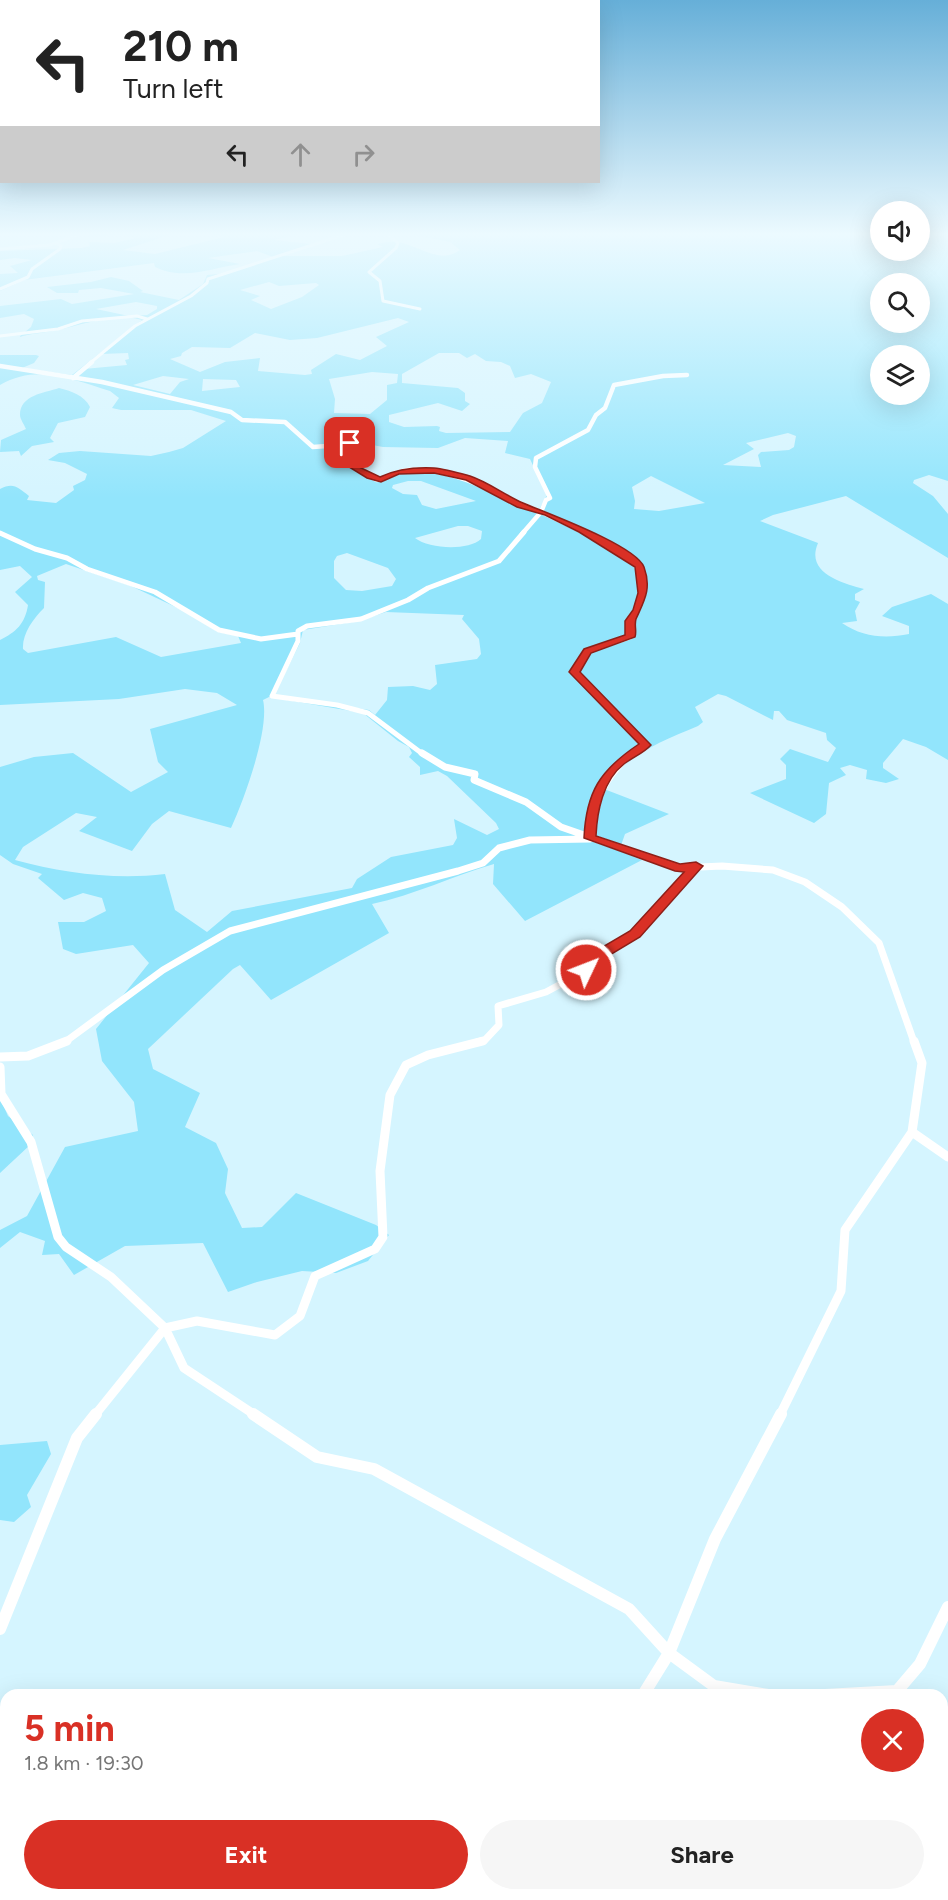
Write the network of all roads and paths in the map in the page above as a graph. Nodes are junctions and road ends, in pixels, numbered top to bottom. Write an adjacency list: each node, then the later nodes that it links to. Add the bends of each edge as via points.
1 (86, 321): 3 (street, via 58,329)
2 (144, 321): 6 (street)
3 (0, 336)
4 (0, 366): 6 (street)
5 (687, 375): 7 (street, via 611,387 605,408 588,430 536,458 535,467 550,498)
6 (73, 378): 7 (street, via 231,412 242,420 285,422 314,447 355,444 353,467 377,480 407,470 442,471 468,478)
7 (541, 512): 9 (street, via 504,558 361,619 307,626); 10 (street, via 582,530 631,559 639,567 643,593 630,621 630,637 588,651 574,672 645,745 618,763 603,784 591,813)
8 (0, 533): 9 (street, via 155,592 219,630 261,639)
9 (298, 634): 10 (street, via 272,696 367,712 402,740 459,774 475,774 474,780 526,802 541,815)
10 (590, 838): 11 (street, via 679,868); 12 (street, via 530,840 499,848 483,863 459,871 230,931 163,970 64,1043 28,1056)
11 (696, 866): 14 (street, via 772,870 805,882 842,907 879,943 922,1063); 16 (street, via 635,934 598,956 586,970 546,992 498,1006 500,1025 485,1040 406,1065 390,1095 380,1172 383,1237 375,1249 315,1276 300,1316 275,1335 197,1321)
12 (0, 1056)
13 (0, 1067): 16 (street, via 1,1094 31,1142 58,1238 111,1277)
14 (912, 1132): 15 (street); 19 (street, via 845,1230 841,1291 715,1539)
15 (948, 1156)
16 (165, 1328): 18 (street, via 77,1438); 19 (street, via 184,1368 317,1457 374,1469 629,1609)
17 (948, 1607): 22 (street, via 920,1664)
18 (0, 1629)
19 (669, 1653): 20 (street); 21 (street, via 714,1686)
20 (647, 1689)
21 (732, 1689)
22 (899, 1689)

